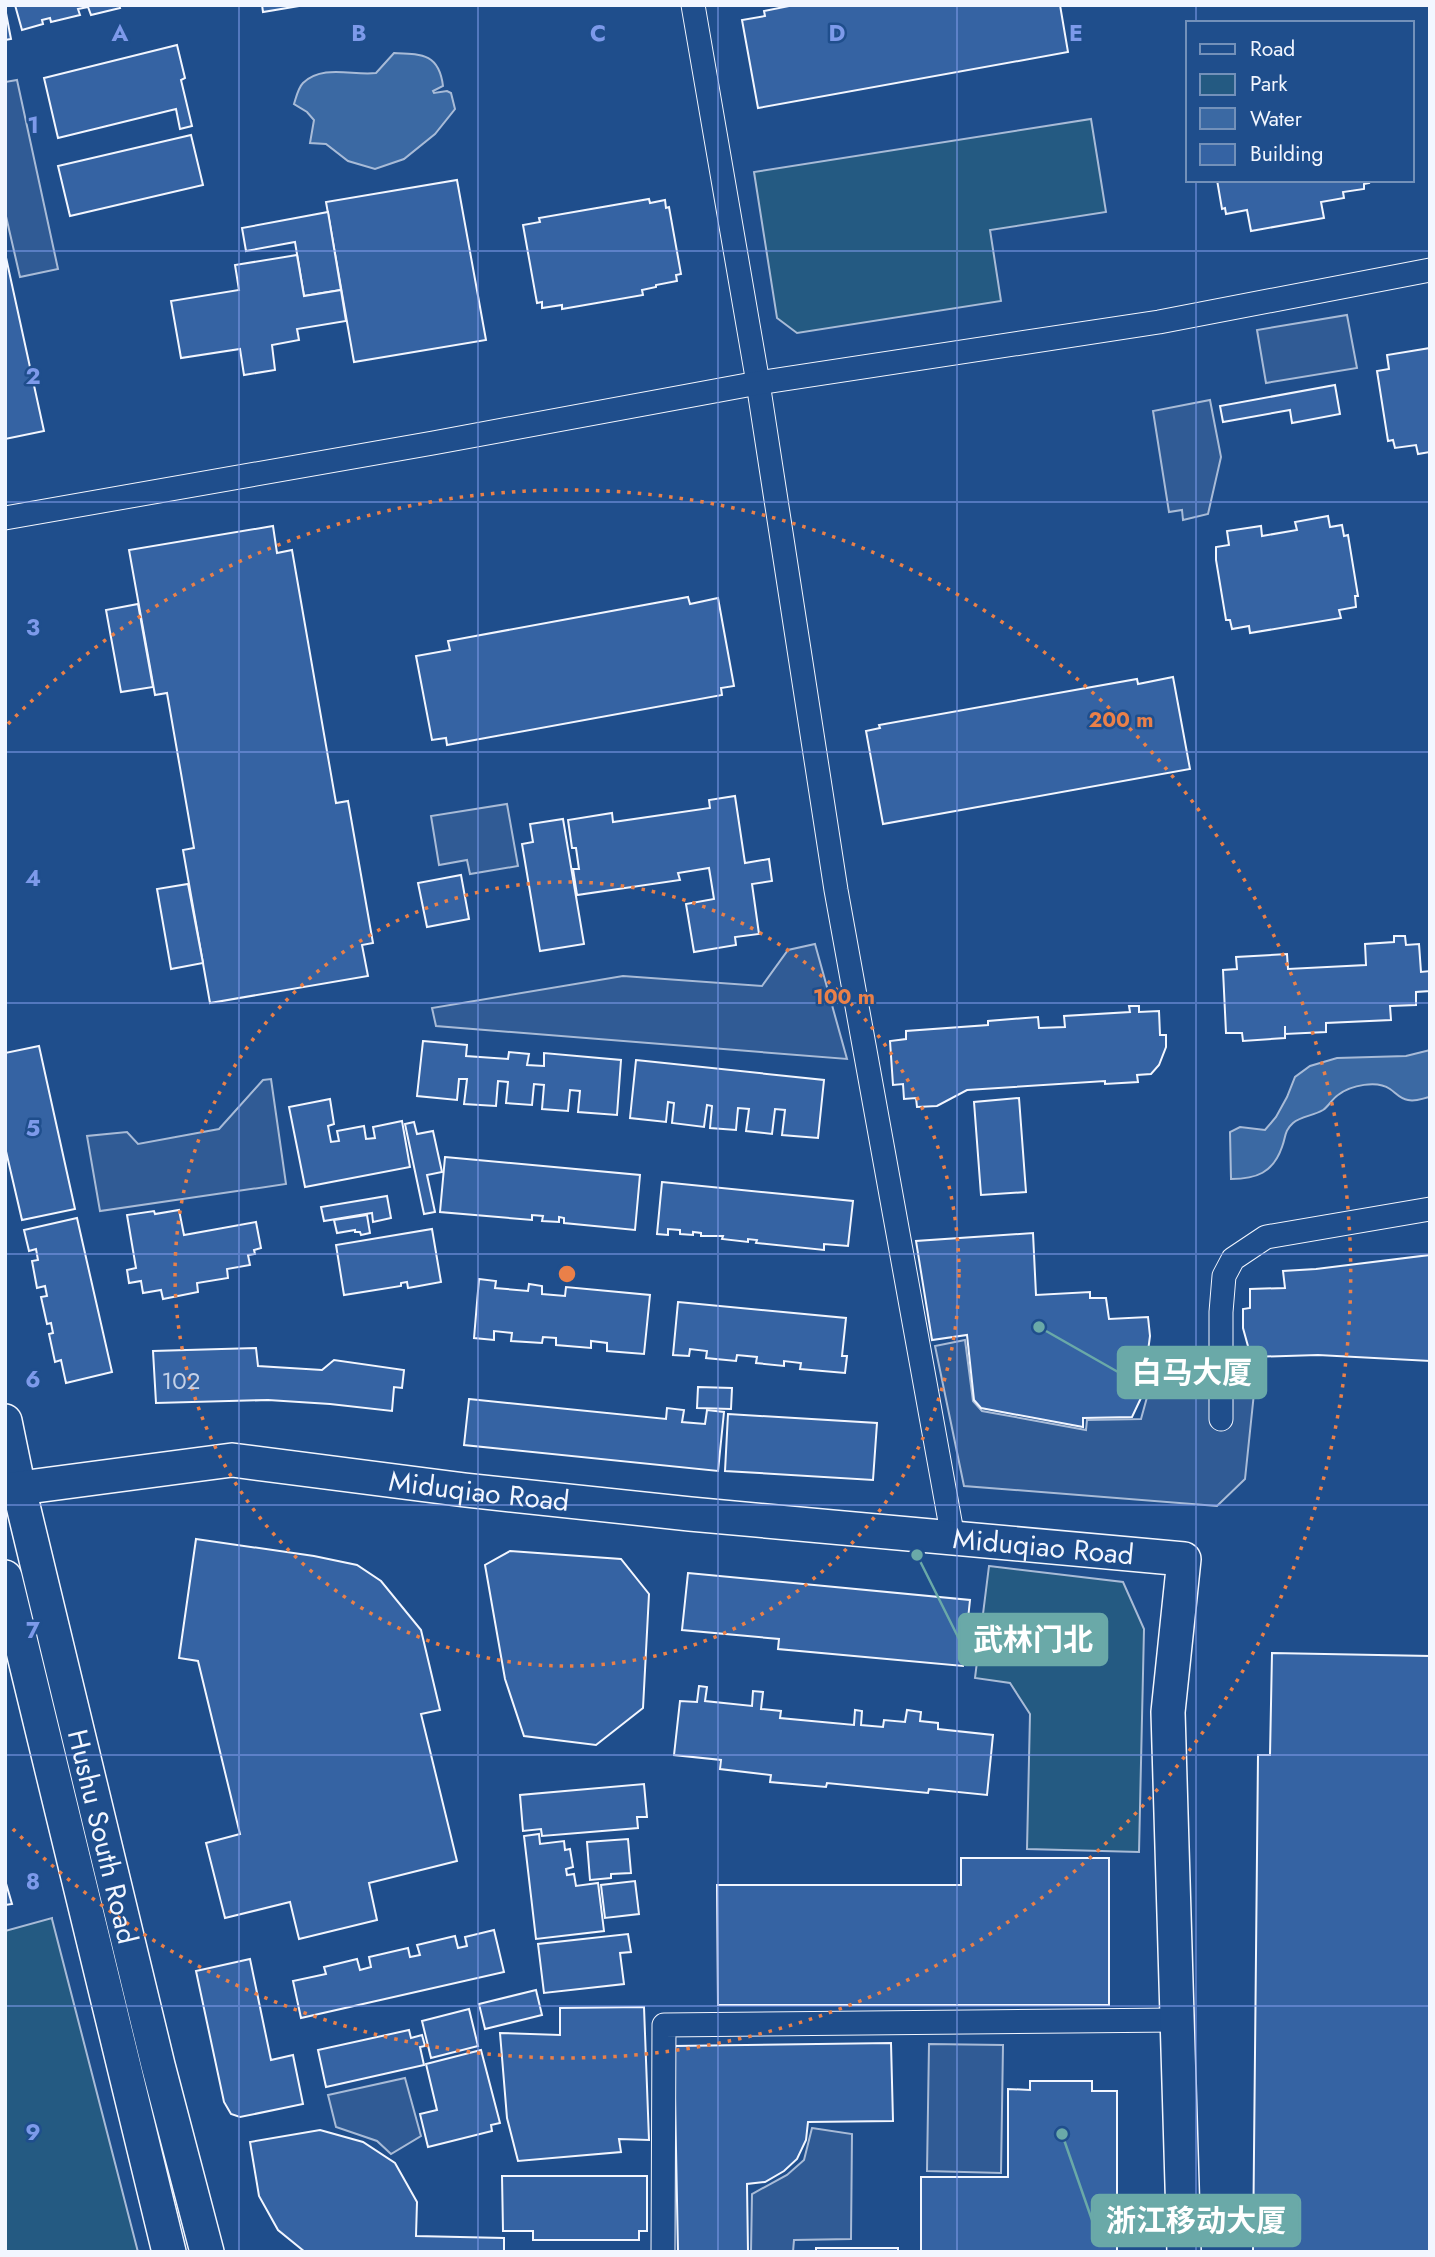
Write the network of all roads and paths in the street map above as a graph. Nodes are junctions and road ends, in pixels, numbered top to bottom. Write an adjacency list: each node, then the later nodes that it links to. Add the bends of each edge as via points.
1 (693, 5): 3 (street)
2 (1430, 270): 3 (street, via 1159,322)
3 (758, 383): 4 (street); 9 (street, via 835,883)
4 (5, 517)
5 (1430, 1209): 6 (street, via 1266,1237 1233,1259 1224,1276 1221,1312)
6 (1221, 1419)
7 (5, 1421): 8 (street, Hushu South Road)
8 (12, 1490): 9 (street, Miduqiao Road, via 232,1460 465,1490); 13 (street, Hushu South Road)
9 (953, 1538): 11 (street, Miduqiao Road, via 1184,1559 1167,1712)
10 (5, 1577): 12 (street, Hushu South Road)
11 (1177, 2020): 14 (street, via 664,2025); 15 (street, Miduqiao Road)
12 (169, 2252)
13 (207, 2252)
14 (663, 2252)
15 (1184, 2252)

